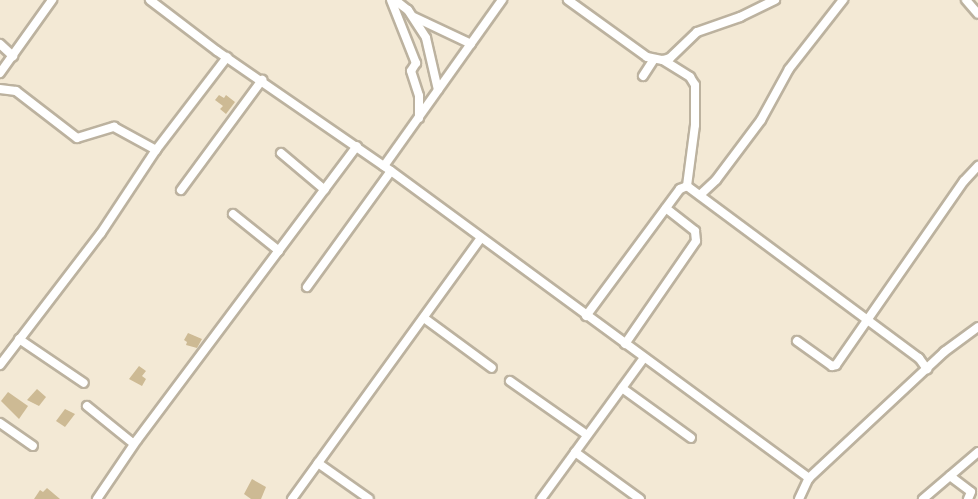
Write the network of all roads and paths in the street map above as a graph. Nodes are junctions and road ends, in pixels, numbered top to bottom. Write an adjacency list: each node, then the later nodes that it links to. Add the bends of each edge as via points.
1 (52, 0): 14 (street)
2 (150, 0): 15 (street)
3 (391, 0): 22 (street, via 416,63 411,71 419,96)
4 (395, 0): 11 (street)
5 (502, 0): 13 (street)
6 (568, 0): 16 (street)
7 (775, 0): 16 (street, via 698,32 670,58)
8 (843, 0): 31 (street, via 789,69 761,120)
9 (966, 0): 10 (street)
10 (978, 14)
11 (413, 17): 13 (street); 21 (street, via 432,54)
12 (0, 44): 14 (street)
13 (471, 44): 21 (street)
14 (13, 56): 17 (street)
15 (227, 57): 19 (street); 24 (street)
16 (658, 60): 18 (street); 28 (street, via 690,77 695,85 695,126)
17 (0, 74)
18 (643, 76)
19 (261, 80): 23 (street); 29 (street)
20 (0, 89): 24 (street, via 16,91 77,138 114,127)
21 (438, 90): 22 (street)
22 (419, 118): 27 (street)
23 (357, 146): 27 (street); 30 (street)
24 (156, 150): 41 (street, via 101,233)
25 (281, 153): 30 (street)
26 (978, 166): 39 (street)
27 (388, 169): 34 (street); 36 (street)
28 (687, 186): 31 (street); 32 (street)
29 (181, 190)
30 (325, 190): 35 (street)
31 (700, 195): 39 (street)
32 (666, 208): 37 (street); 43 (street, via 695,231 696,241)
33 (233, 214): 35 (street)
34 (482, 238): 37 (street); 38 (street)
35 (279, 251): 55 (street)
36 (307, 287)
37 (586, 316): 43 (street)
38 (424, 318): 46 (street); 59 (street)
39 (867, 322): 42 (street, via 836,365); 47 (street)
40 (978, 327): 47 (street)
41 (19, 339): 45 (street); 49 (street)
42 (797, 341)
43 (625, 344): 44 (street)
44 (644, 358): 50 (street); 61 (street)
45 (0, 365)
46 (492, 368)
47 (927, 369): 61 (street)
48 (510, 381): 53 (street)
49 (84, 384)
50 (622, 388): 53 (street); 54 (street)
51 (87, 406): 55 (street)
52 (0, 423): 56 (street)
53 (587, 435): 57 (street)
54 (691, 438)
55 (134, 444): 62 (street)
56 (33, 446)
57 (575, 452): 65 (street); 66 (street)
58 (978, 452): 60 (street)
59 (318, 463): 63 (street); 64 (street)
60 (950, 476): 68 (street); 69 (street, via 971,492)
61 (809, 478): 67 (street)
62 (97, 499)
63 (292, 499)
64 (369, 499)
65 (541, 499)
66 (639, 499)
67 (799, 499)
68 (922, 499)
69 (968, 499)

